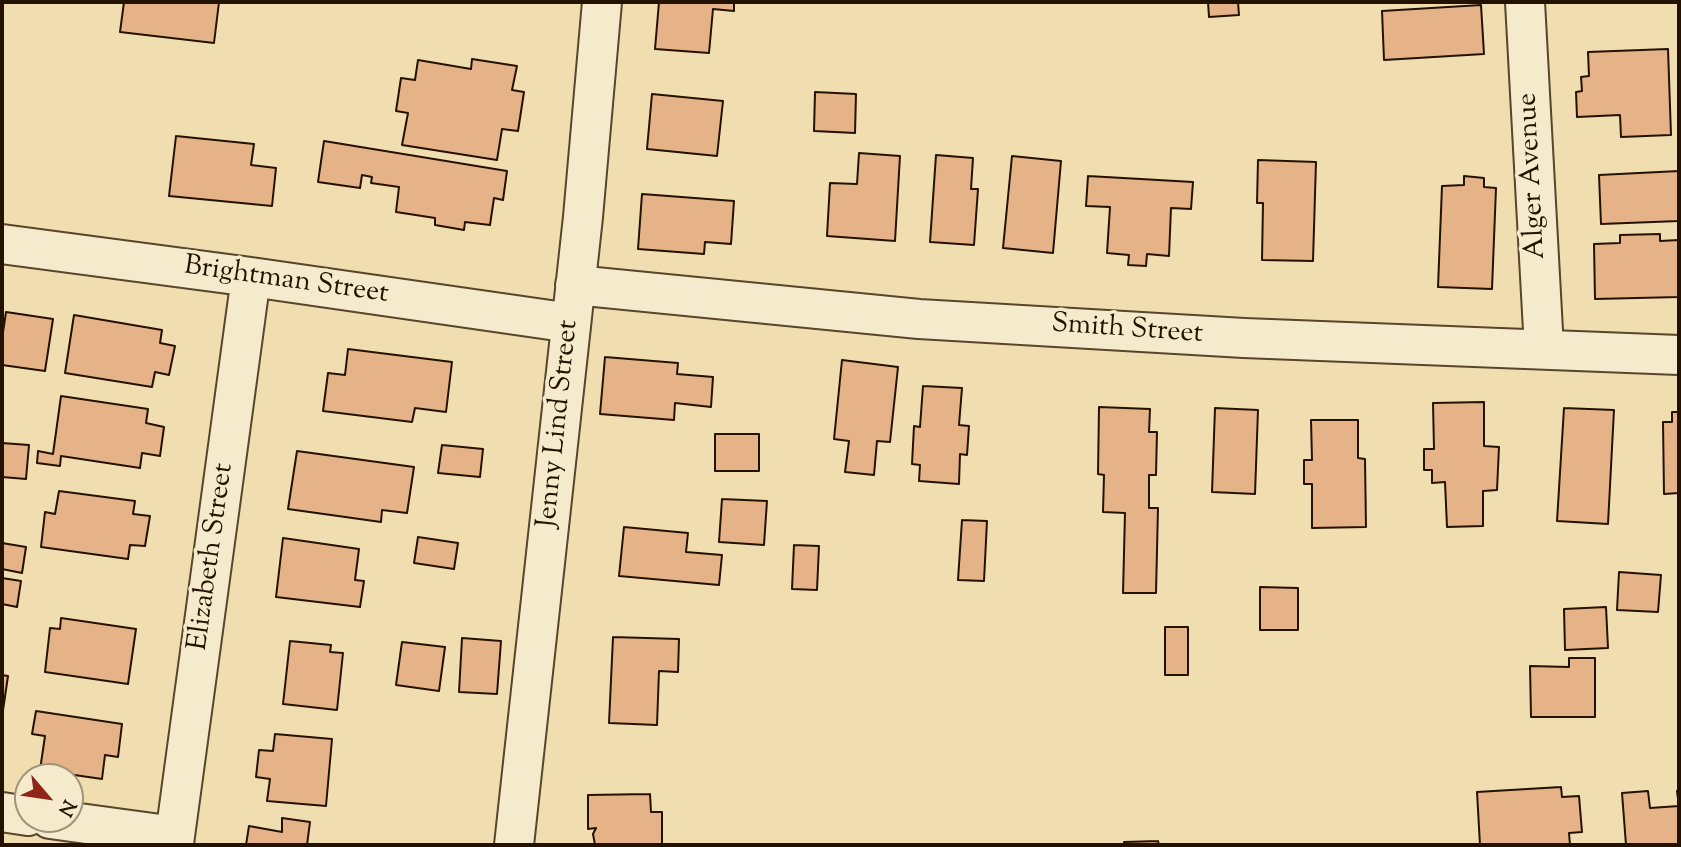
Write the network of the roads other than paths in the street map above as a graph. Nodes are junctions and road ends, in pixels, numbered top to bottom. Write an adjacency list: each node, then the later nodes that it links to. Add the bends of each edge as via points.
1 (602, 2): 5 (street, Jenny Lind Street)
2 (1525, 2): 7 (street, Alger Avenue)
3 (2, 244): 4 (street, Brightman Street)
4 (251, 277): 6 (street, Brightman Street); 10 (street, Elizabeth Street)
5 (575, 285): 6 (street, Jenny Lind Street); 7 (street, Smith Street, via 919,319)
6 (571, 323): 11 (street, Jenny Lind Street)
7 (1544, 349): 8 (street, Smith Street)
8 (1679, 355)
9 (84, 825): 10 (street)
10 (175, 841)
11 (514, 845)

